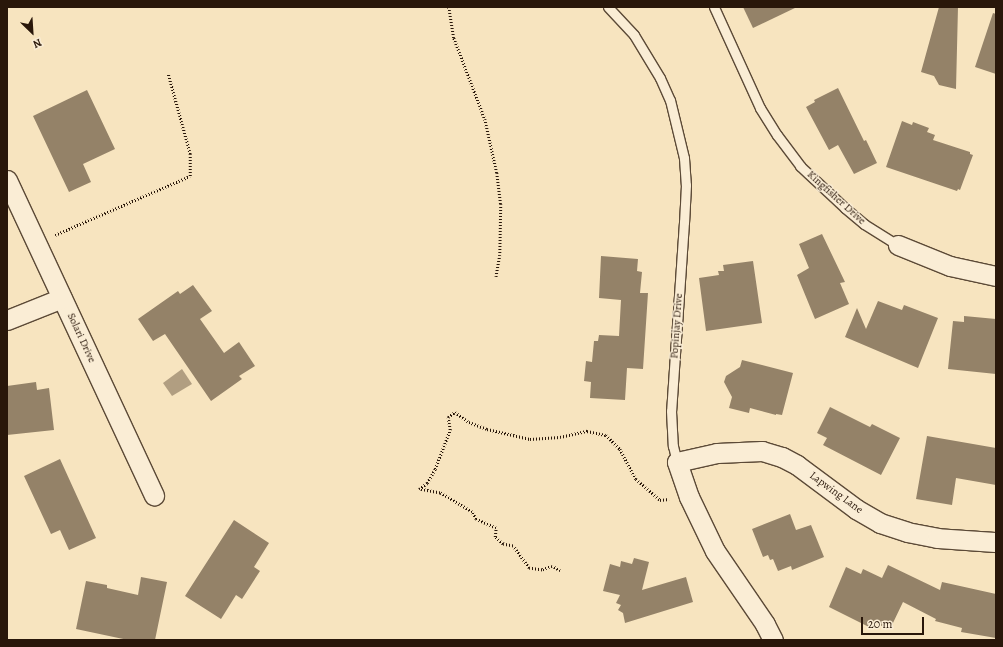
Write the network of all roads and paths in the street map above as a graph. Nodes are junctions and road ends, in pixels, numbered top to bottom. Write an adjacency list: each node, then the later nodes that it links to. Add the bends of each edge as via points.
1 (449, 7): 9 (path, via 454,38 485,119 497,173 501,204 500,255)
2 (608, 7): 12 (lane, Popinjay Drive, via 634,35 660,78 670,100 684,158 686,185 671,411 673,446)
3 (714, 7): 7 (lane, Kingfisher Drive, via 760,108 796,160 824,190 864,224)
4 (168, 74): 6 (path, via 190,154 190,176)
5 (7, 180): 6 (street, Solari Drive)
6 (37, 243): 10 (street, Solari Drive)
7 (898, 245): 8 (street, Kingfisher Drive, via 950,266)
8 (996, 276)
9 (496, 277)
10 (62, 298): 11 (street); 13 (street, Solari Drive)
11 (7, 320)
12 (677, 462): 14 (street, Popinjay Drive); 15 (street, Lapwing Lane, via 718,453 762,451 797,465 856,509 880,523 937,538)
13 (154, 495)
14 (689, 497): 16 (path, via 660,500 636,479 620,449 606,435 586,431 560,437 530,439 487,429 469,422 455,412 448,417 450,430 436,469 427,483 418,489 440,494 472,512 476,519 496,528 495,537 503,544 513,546 529,568 542,570 552,566); 17 (street, Popinjay Drive, via 715,550)
15 (996, 542)
16 (560, 571)
17 (773, 640)

